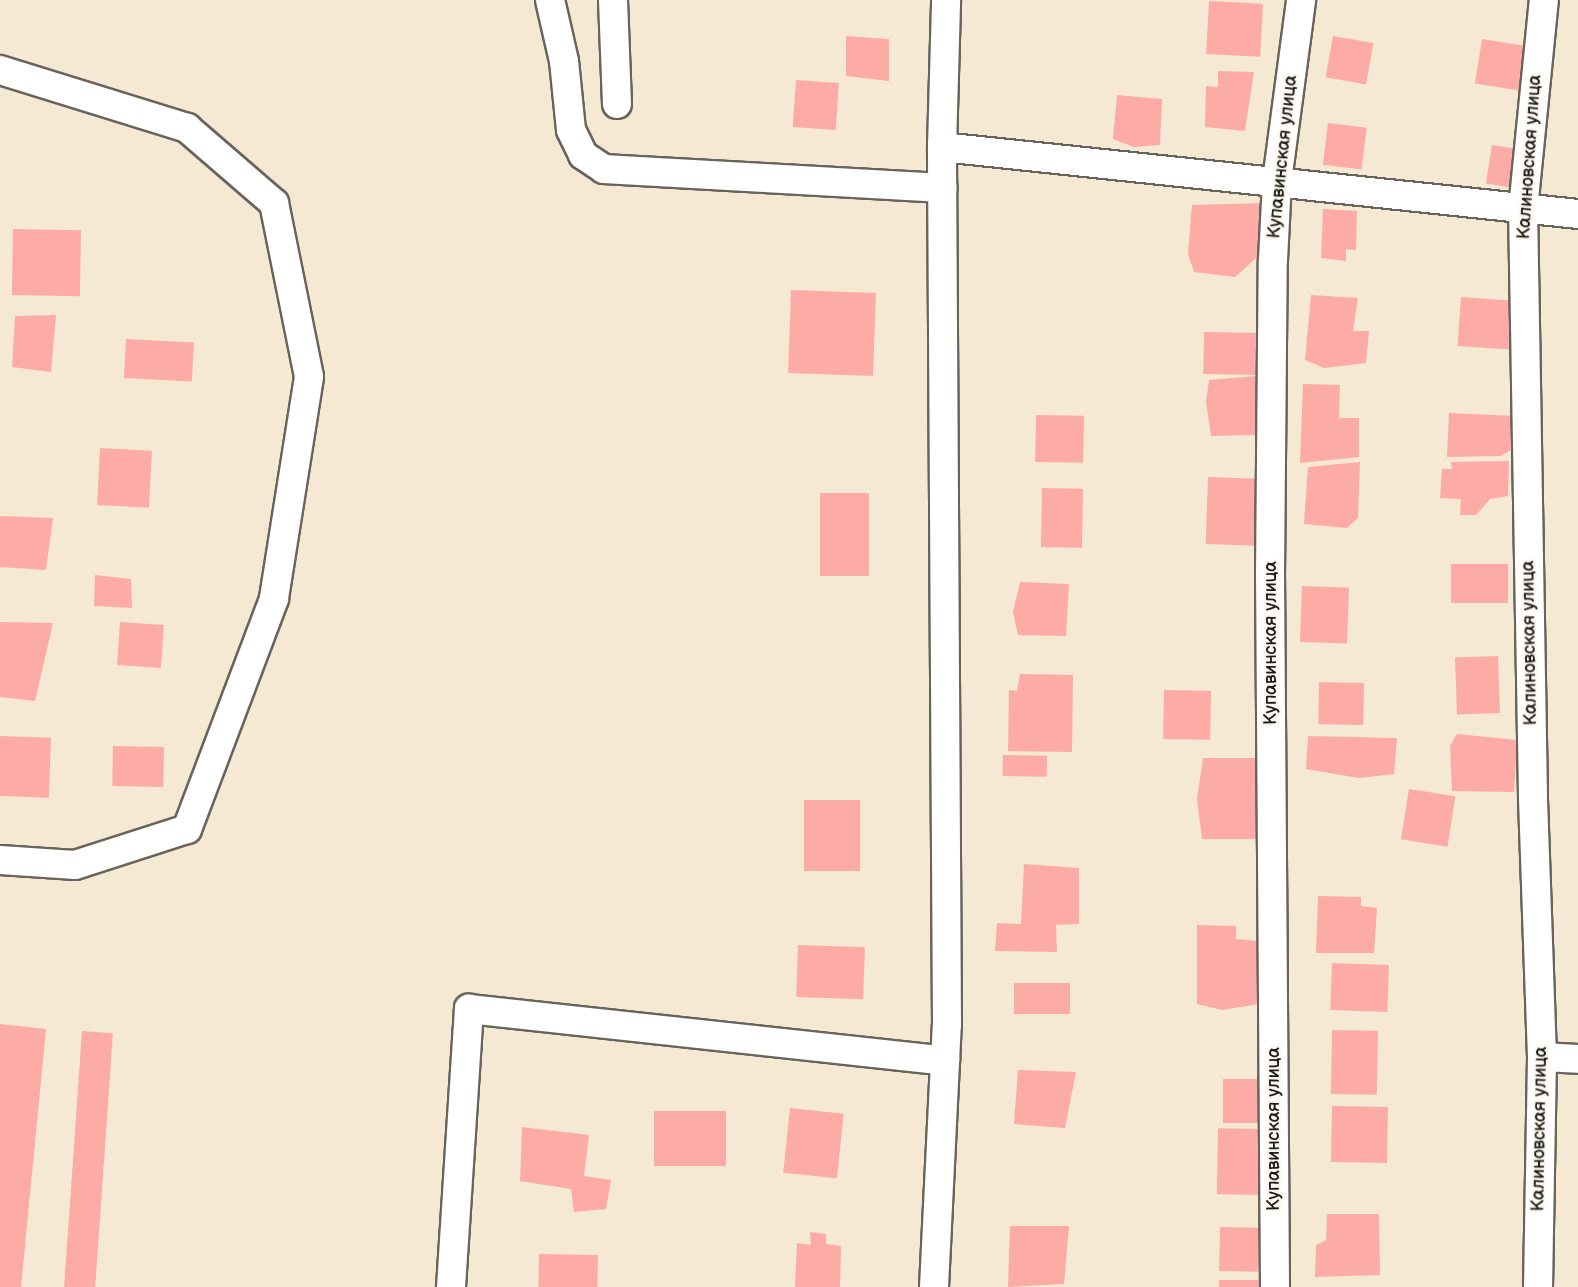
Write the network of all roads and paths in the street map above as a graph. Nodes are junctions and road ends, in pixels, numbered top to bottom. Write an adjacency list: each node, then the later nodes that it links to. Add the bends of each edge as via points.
1 (549, 0): 10 (street, via 564,61 571,130 582,155 604,169)
2 (613, 0): 7 (street)
3 (945, 0): 8 (street)
4 (1301, 0): 9 (street, Купавинская улица)
5 (1544, 0): 11 (street, Калиновская улица)
6 (0, 70): 13 (street, via 187,128 274,203 309,376 274,599 187,829 75,864)
7 (617, 104)
8 (942, 147): 9 (street); 10 (street)
9 (1277, 181): 11 (street); 19 (street, Купавинская улица, via 1270,575)
10 (942, 188): 16 (street)
11 (1523, 209): 12 (street); 14 (street, Калиновская улица, via 1533,797)
12 (1578, 214)
13 (0, 860)
14 (1542, 1057): 15 (street); 20 (street, Калиновская улица)
15 (1578, 1059)
16 (945, 1061): 17 (street, via 469,1009); 18 (street)
17 (451, 1287)
18 (934, 1287)
19 (1275, 1287)
20 (1538, 1287)

